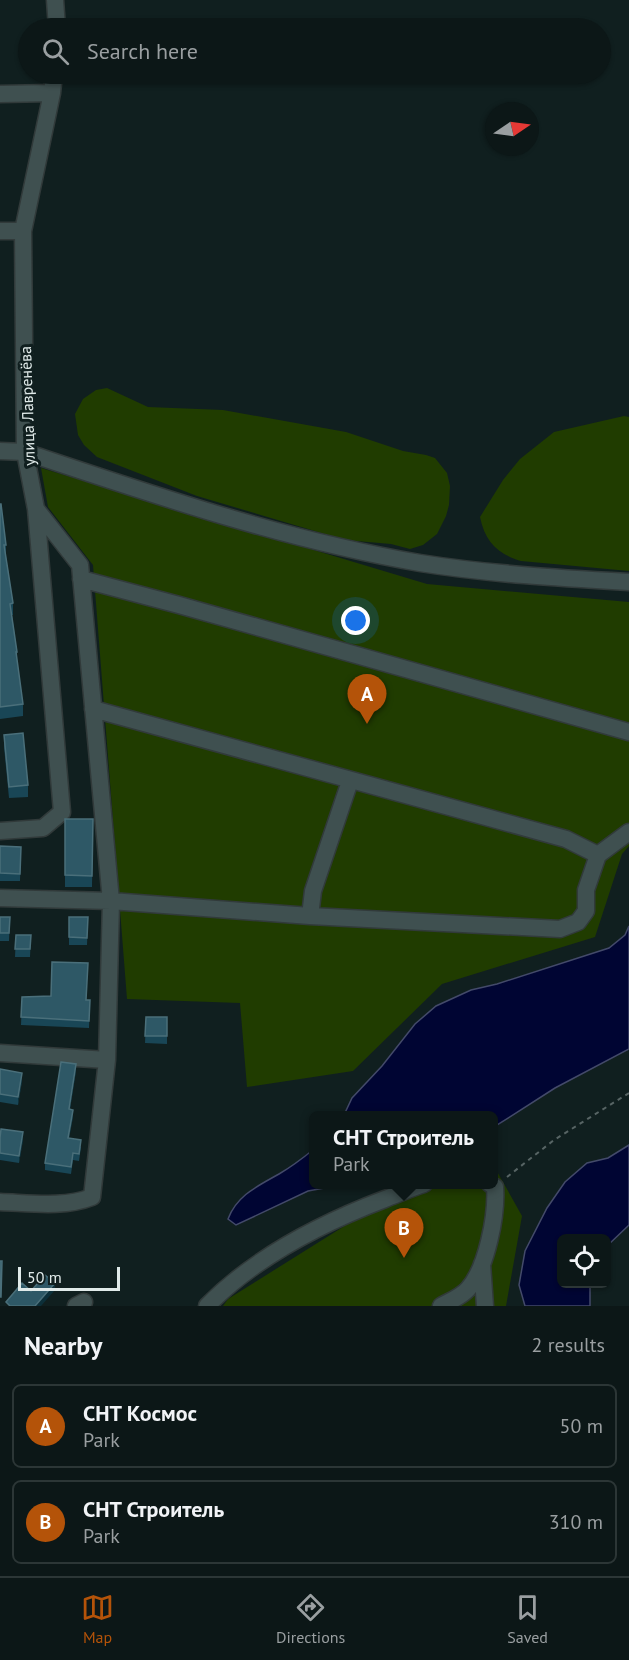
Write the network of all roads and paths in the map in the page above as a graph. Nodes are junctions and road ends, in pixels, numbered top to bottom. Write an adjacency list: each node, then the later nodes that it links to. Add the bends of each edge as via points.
1 (55, 0): 2 (street)
2 (56, 18)
3 (53, 84): 4 (street, улица Лавренёва)
4 (52, 93): 5 (street); 7 (street, улица Лавренёва)
5 (0, 94)
6 (0, 231): 7 (street)
7 (23, 231): 9 (street, улица Лавренёва)
8 (0, 452): 9 (street)
9 (25, 452): 10 (street, улица Лавренёва); 12 (street, via 181,504 320,541 419,562 530,576)
10 (36, 509): 11 (street, via 80,565); 16 (street, улица Лавренёва, via 62,812 43,828)
11 (81, 579): 13 (street); 14 (street)
12 (629, 582)
13 (93, 709): 15 (street); 20 (street)
14 (629, 732)
15 (350, 781): 18 (street, via 566,839); 21 (street, via 313,891)
16 (0, 831)
17 (629, 832): 18 (street)
18 (598, 855): 21 (street, via 586,890 586,911 578,922 560,929)
19 (0, 898): 20 (street)
20 (111, 902): 21 (street); 23 (street)
21 (310, 916)
22 (0, 1053): 23 (street)
23 (107, 1060): 28 (street, via 92,1197 81,1202)
24 (629, 1093): 25 (path, via 554,1140)
25 (498, 1182)
26 (413, 1189): 30 (street, via 360,1209 268,1258 224,1288)
27 (494, 1189): 29 (street, via 496,1203 492,1228)
28 (0, 1202)
29 (481, 1263): 31 (street, via 470,1287); 32 (street)
30 (207, 1306)
31 (441, 1306)
32 (486, 1306)

